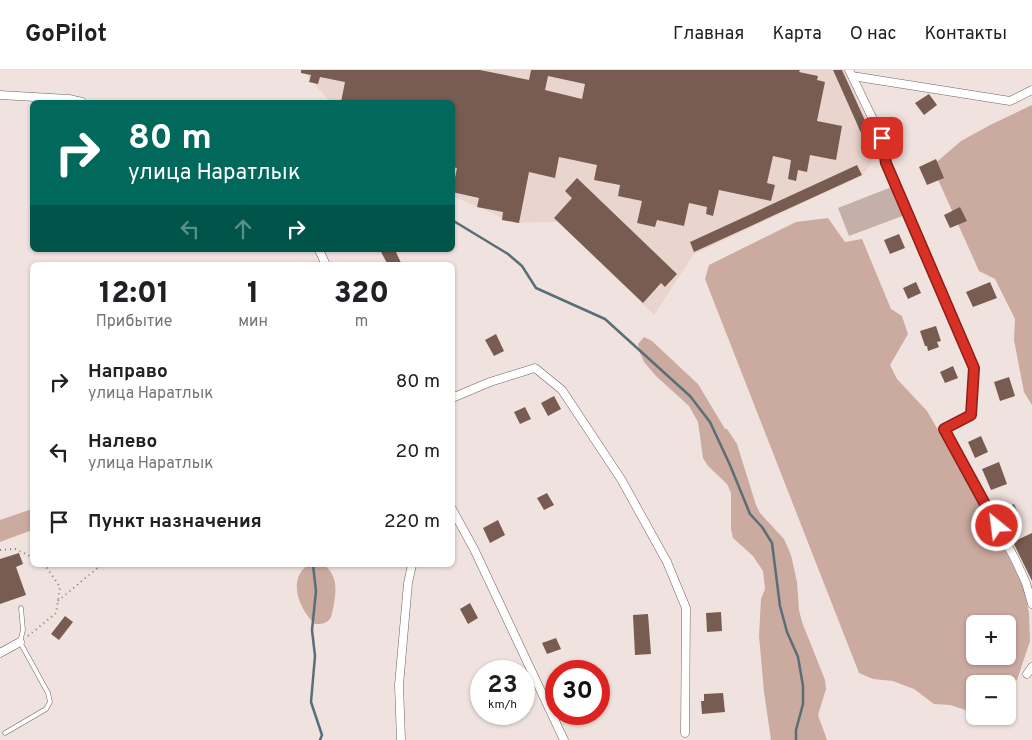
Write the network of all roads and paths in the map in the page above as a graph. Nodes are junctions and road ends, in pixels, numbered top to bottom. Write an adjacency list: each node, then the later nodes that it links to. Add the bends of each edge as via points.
1 (851, 73): 2 (street, via 1010,101); 13 (street, via 882,138 886,163 974,368 971,415 944,429 1015,559)
2 (1032, 90)
3 (0, 96): 4 (street)
4 (73, 100)
5 (455, 397): 20 (street, via 535,368 562,390 621,479 667,562 686,608)
6 (455, 514): 22 (street)
7 (0, 550): 8 (path, via 16,549)
8 (30, 556)
9 (46, 567): 12 (path, via 60,587)
10 (99, 567): 12 (path)
11 (412, 567): 21 (street, via 399,686)
12 (58, 601): 15 (path, via 56,613)
13 (1032, 604)
14 (21, 608): 15 (lane)
15 (20, 642): 16 (street); 19 (lane, via 50,702 46,709)
16 (0, 653)
17 (1032, 667): 18 (street)
18 (1028, 674)
19 (5, 733)
20 (685, 733)
21 (401, 740)
22 (564, 740)

